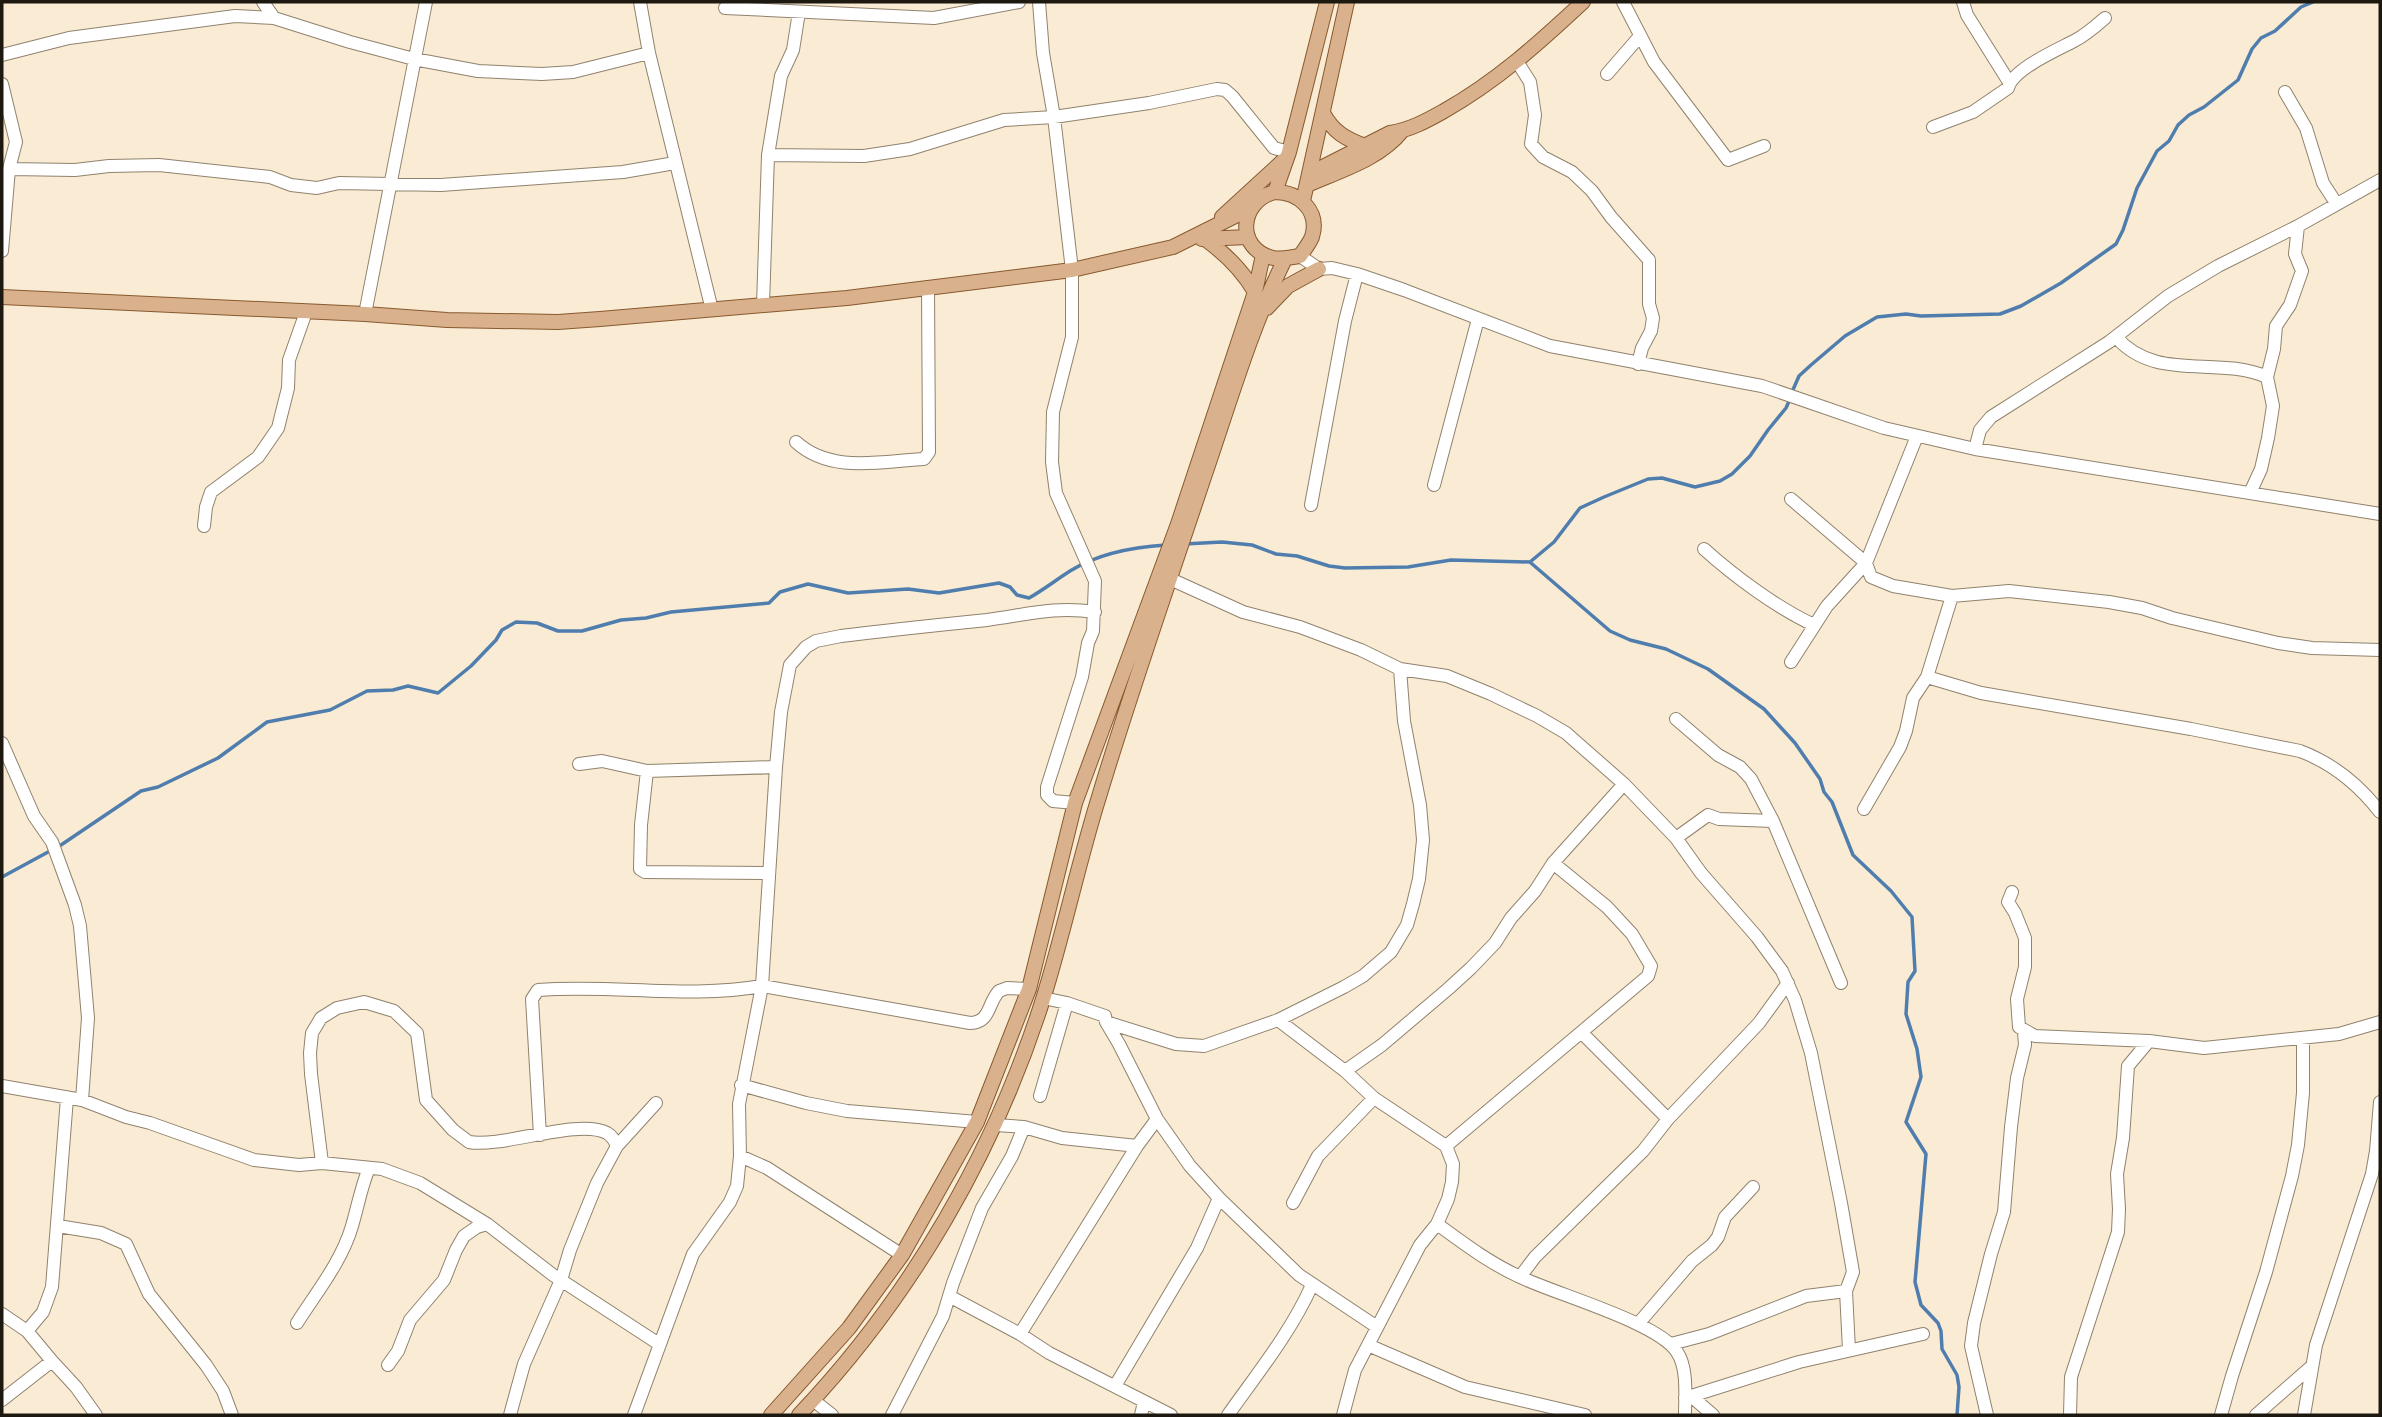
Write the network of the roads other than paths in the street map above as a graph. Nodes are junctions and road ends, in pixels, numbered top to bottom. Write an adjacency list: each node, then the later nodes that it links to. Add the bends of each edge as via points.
1 (263, 2): 13 (street)
2 (426, 2): 18 (street)
3 (640, 2): 16 (street)
4 (1019, 2): 12 (street, via 934,18)
5 (1039, 2): 25 (street, via 1042,53)
6 (1326, 2): 30 (main road)
7 (1348, 2): 24 (main road)
8 (1583, 2): 19 (main road)
9 (1623, 2): 15 (street)
10 (1962, 2): 21 (street)
11 (725, 8): 12 (street)
12 (799, 12): 31 (street, via 793,50 781,76)
13 (274, 18): 17 (street, via 217,17 69,37); 18 (street)
14 (2105, 18): 21 (street)
15 (1640, 36): 20 (street); 29 (street, via 1654,62 1728,160)
16 (649, 53): 18 (street, via 573,72 541,74 478,71); 32 (street)
17 (2, 55)
18 (414, 59): 36 (street)
19 (1518, 63): 27 (main road, via 1463,100); 60 (street, via 1530,82 1535,115 1531,144 1592,191 1649,260 1653,318)
20 (1607, 74)
21 (2009, 82): 26 (street, via 2008,88 1973,112)
22 (2, 84): 33 (street, via 16,142)
23 (2285, 92): 39 (street, via 2306,128 2323,183)
24 (1323, 113): 28 (main road, via 1344,137); 34 (main road)
25 (1054, 117): 30 (street, via 1225,90 1274,148); 31 (street, via 1004,120 910,149 864,156); 48 (street)
26 (1933, 127)
27 (1402, 131): 28 (main road); 34 (main road, via 1391,144 1343,170)
28 (1365, 146): 34 (main road)
29 (1764, 146)
30 (1289, 154): 37 (main road); 42 (main road)
31 (768, 155): 53 (street)
32 (675, 163): 36 (street, via 623,172 441,185); 54 (street)
33 (9, 169): 36 (street, via 159,165 270,177 304,188); 44 (street)
34 (1309, 179): 38 (main road)
35 (2380, 180): 39 (street)
36 (389, 183): 56 (street)
37 (1275, 192): 38 (main road, via 1290,193); 40 (main road, via 1261,197)
38 (1303, 201): 46 (main road, via 1314,224 1310,241)
39 (2336, 203): 41 (street)
40 (1251, 208): 42 (main road); 43 (main road)
41 (2298, 226): 59 (street, via 2178,290); 61 (street, via 2295,254 2302,271 2290,305 2276,326)
42 (1202, 236): 43 (main road); 48 (main road); 51 (main road, via 1230,259)
43 (1248, 237): 45 (main road)
44 (2, 251)
45 (1263, 255): 46 (main road); 51 (main road)
46 (1292, 258): 47 (street); 58 (main road)
47 (1319, 268): 49 (street); 58 (main road, via 1288,286)
48 (1072, 270): 50 (main road); 76 (street, via 1072,337 1053,412 1052,461 1056,493 1095,581)
49 (1357, 274): 57 (street); 68 (street)
50 (928, 287): 53 (main road); 63 (street, via 927,456 863,464 821,458)
51 (1255, 292): 71 (main road)
52 (2, 297): 55 (main road)
53 (763, 305): 54 (main road)
54 (712, 310): 56 (main road, via 558,322)
55 (306, 312): 56 (main road); 70 (street, via 289,359 288,388 278,428 258,457 211,492)
56 (365, 314)
57 (1478, 319): 60 (street, via 1550,346); 65 (street)
58 (1255, 323): 71 (main road)
59 (2116, 337): 61 (street, via 2148,361 2240,369); 64 (street, via 1991,417 1980,430)
60 (1638, 364): 62 (street, via 1762,386)
61 (2267, 377): 66 (street, via 2273,406)
62 (1917, 436): 64 (street); 73 (street)
63 (796, 442)
64 (1975, 449): 66 (street)
65 (1434, 485)
66 (2257, 494): 69 (street)
67 (1791, 499): 73 (street)
68 (1311, 505)
69 (2380, 514)
70 (204, 526)
71 (1182, 528): 74 (main road)
72 (1704, 549): 77 (street, via 1790,614)
73 (1866, 563): 75 (street, via 1871,577 1882,582); 77 (street)
74 (1166, 576): 80 (street, via 1243,612 1300,627); 88 (main road); 100 (main road)
75 (1952, 596): 78 (street, via 2009,591 2109,602 2278,643); 81 (street)
76 (1095, 612): 85 (street, via 1033,611 816,641 790,666); 88 (street, via 1082,677 1047,787 1053,801)
77 (1814, 625): 79 (street)
78 (2380, 650)
79 (1791, 662)
80 (1400, 669): 87 (street, via 1447,676 1525,711 1566,733); 102 (street, via 1423,840 1407,925 1391,952 1363,976)
81 (1927, 677): 89 (street, via 1913,698 1900,747); 90 (street, via 1981,693 2300,751 2343,775)
82 (1676, 719): 91 (street, via 1718,755 1740,767)
83 (2, 743): 115 (street, via 34,816 52,842 75,905 88,1018)
84 (579, 764): 86 (street, via 602,761)
85 (776, 767): 86 (street); 94 (street)
86 (647, 771): 94 (street, via 640,825 642,871)
87 (1624, 784): 92 (street); 93 (street)
88 (1075, 803): 99 (main road)
89 (1864, 809)
90 (2380, 812)
91 (1773, 821): 92 (street, via 1708,815); 97 (street)
92 (1676, 838): 96 (street, via 1757,937)
93 (1553, 863): 105 (street, via 1607,907 1632,934 1651,966 1648,976); 109 (street, via 1495,943 1471,968)
94 (769, 873): 98 (street)
95 (2012, 892): 106 (street, via 2008,902 2025,938 2025,967 2017,999 2019,1027)
96 (1788, 983): 119 (street, via 1759,1023); 140 (street, via 1811,1053 1841,1203 1853,1272)
97 (1842, 983)
98 (762, 986): 99 (street, via 970,1023 984,1019 999,991); 110 (street); 123 (street, via 691,991 538,990 532,999)
99 (1029, 989): 120 (main road)
100 (1043, 998): 101 (street); 121 (main road)
101 (1067, 1003): 103 (street, via 1105,1016); 112 (street)
102 (1278, 1020): 103 (street, via 1204,1046 1176,1044); 109 (street)
103 (1106, 1022): 118 (street)
104 (2380, 1022): 107 (street)
105 (1583, 1033): 119 (street); 126 (street)
106 (2028, 1038): 108 (street); 176 (street, via 2017,1078 2004,1212 1971,1346)
107 (2303, 1038): 108 (street, via 2204,1048); 178 (street, via 2298,1145 2292,1176)
108 (2149, 1041): 177 (street, via 2128,1066 2117,1174 2118,1232 2071,1377)
109 (1345, 1071): 114 (street)
110 (741, 1085): 120 (street, via 846,1111); 127 (street)
111 (2, 1086): 113 (street)
112 (1040, 1097)
113 (67, 1098): 115 (street); 135 (street)
114 (1374, 1098): 126 (street); 132 (street, via 1318,1156)
115 (82, 1100): 128 (street, via 254,1160)
116 (656, 1102): 124 (street)
117 (2380, 1102): 155 (street, via 2372,1174)
118 (1157, 1119): 125 (street); 131 (street)
119 (1668, 1119): 137 (street, via 1643,1151)
120 (976, 1122): 136 (main road)
121 (996, 1125): 122 (street); 159 (main road, via 931,1245 886,1311)
122 (1024, 1127): 125 (street, via 1062,1138); 141 (street, via 982,1208)
123 (540, 1135): 124 (street, via 596,1130 613,1137); 128 (street, via 466,1140 426,1100 417,1033 394,1011 364,1002 337,1008 321,1018 312,1033 311,1073)
124 (617, 1146): 138 (street, via 581,1220)
125 (1137, 1146): 147 (street)
126 (1446, 1146): 133 (street, via 1453,1164 1452,1182)
127 (740, 1156): 136 (street, via 767,1168); 149 (street, via 737,1186 692,1254)
128 (322, 1163): 129 (street)
129 (369, 1167): 134 (street, via 420,1183); 143 (street, via 342,1251)
130 (1753, 1187): 144 (street, via 1725,1217 1712,1245 1692,1261)
131 (1219, 1198): 139 (street); 156 (street, via 1197,1248)
132 (1293, 1203)
133 (1437, 1223): 137 (street); 145 (street, via 1420,1245)
134 (486, 1224): 138 (street); 154 (street, via 464,1236 439,1289 410,1321)
135 (58, 1226): 146 (street, via 49,1300); 162 (street, via 101,1233 126,1244 149,1294 206,1366)
136 (902, 1255): 165 (main road, via 849,1328)
137 (1520, 1277): 144 (street)
138 (561, 1280): 149 (street); 163 (street, via 524,1364)
139 (1312, 1285): 145 (street); 171 (street)
140 (1846, 1290): 150 (street, via 1806,1296); 152 (street)
141 (949, 1296): 147 (street); 168 (street, via 939,1325)
142 (2, 1314): 146 (street)
143 (297, 1323)
144 (1638, 1324): 150 (street)
145 (1377, 1327): 151 (street)
146 (27, 1331): 153 (street)
147 (1020, 1334): 156 (street)
148 (1923, 1334): 152 (street)
149 (659, 1344): 164 (street)
150 (1671, 1344): 157 (street, via 1683,1363)
151 (1368, 1345): 172 (street, via 1355,1370); 173 (street, via 1465,1387)
152 (1849, 1350): 157 (street)
153 (52, 1362): 158 (street); 161 (street)
154 (388, 1365)
155 (2312, 1366): 179 (street); 180 (street)
156 (1115, 1386): 160 (street)
157 (1688, 1397): 174 (street); 175 (street)
158 (2, 1400)
159 (813, 1401): 166 (main road); 167 (street)
160 (1144, 1402): 169 (street); 170 (street)
161 (96, 1415)
162 (232, 1415)
163 (509, 1415)
164 (634, 1415)
165 (771, 1415)
166 (799, 1415)
167 (832, 1415)
168 (892, 1415)
169 (1141, 1415)
170 (1171, 1415)
171 (1228, 1415)
172 (1343, 1415)
173 (1585, 1415)
174 (1685, 1415)
175 (1713, 1415)
176 (1987, 1415)
177 (2070, 1415)
178 (2221, 1415)
179 (2256, 1415)
180 (2304, 1415)

